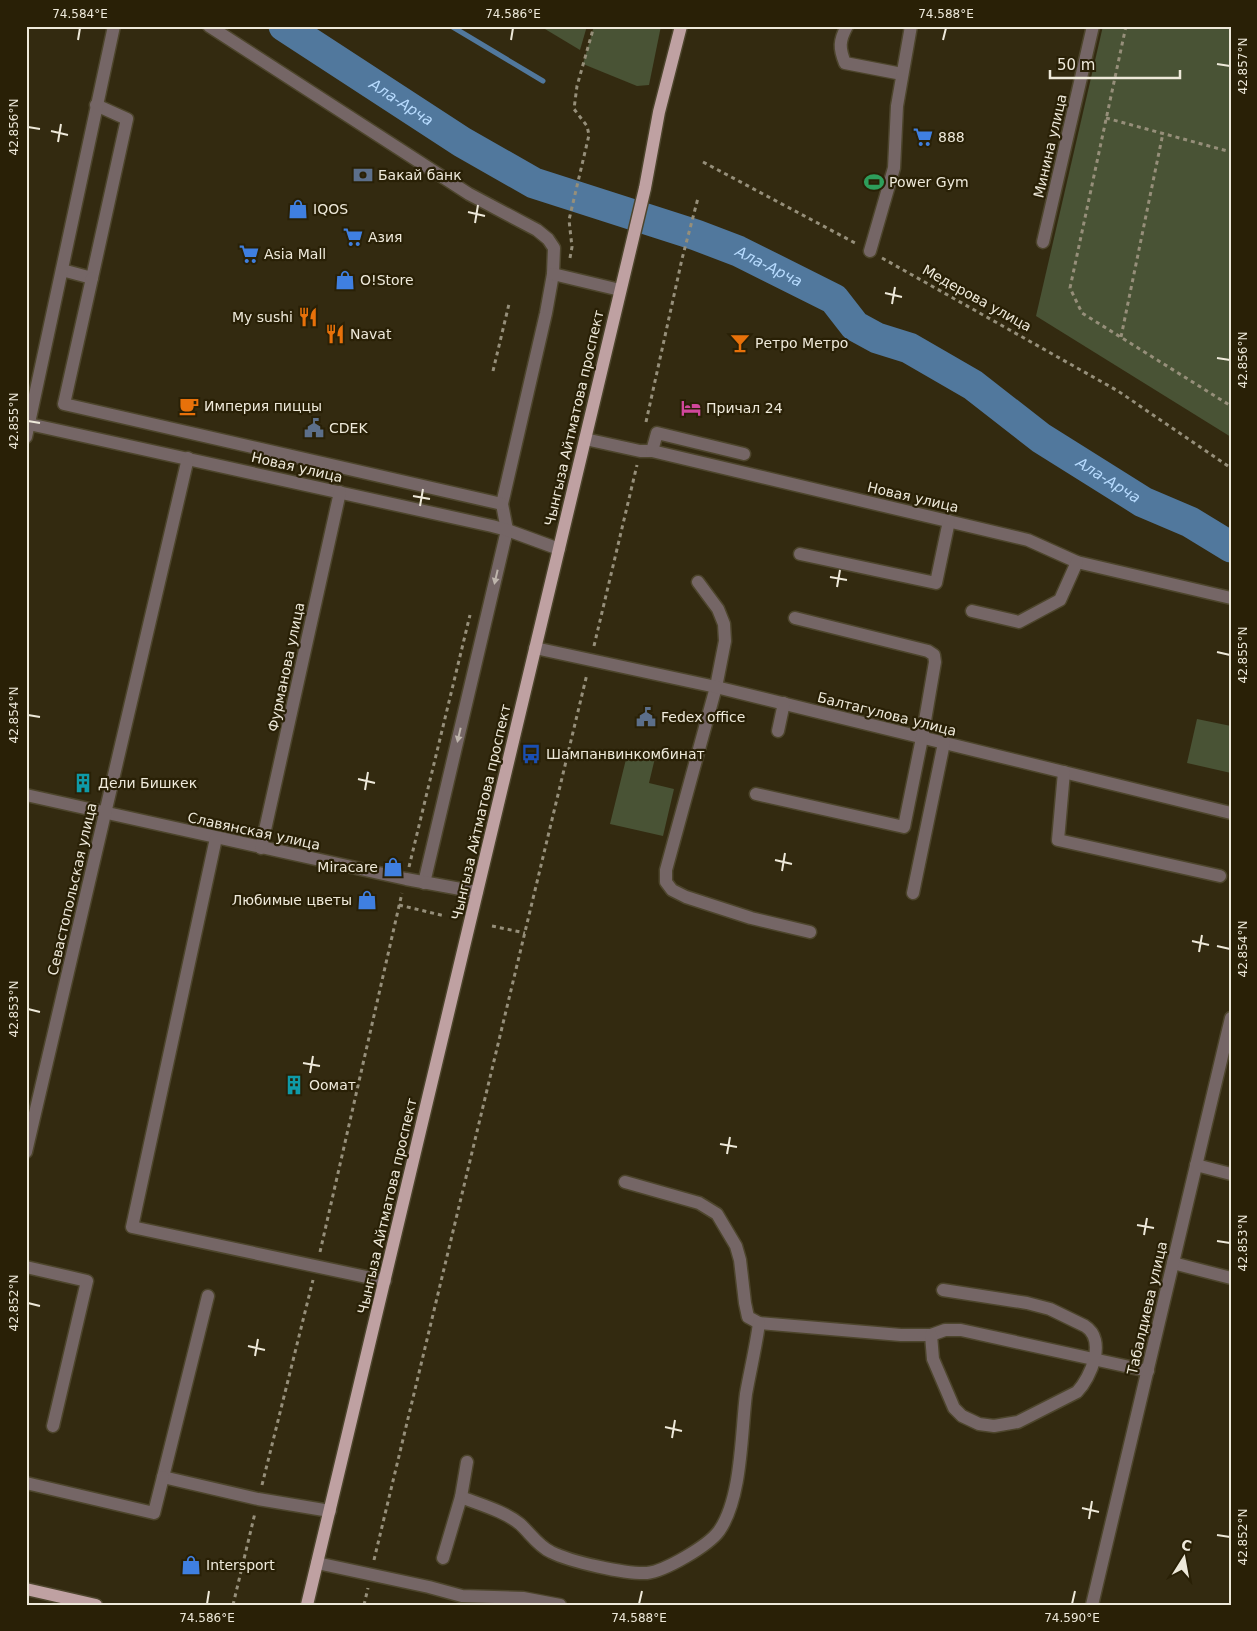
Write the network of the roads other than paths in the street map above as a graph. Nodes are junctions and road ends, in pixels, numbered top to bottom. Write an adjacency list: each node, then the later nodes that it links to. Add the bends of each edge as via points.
1 (114, 26): 8 (street)
2 (209, 26): 12 (street, via 469,194 536,230 554,248)
3 (681, 26): 14 (main road, Чынгыза Айтматова проспект)
4 (847, 26): 7 (street, via 840,50 845,63)
5 (911, 26): 7 (street)
6 (1093, 26): 9 (street, Минина улица)
7 (902, 74): 10 (street, via 894,168)
8 (96, 105): 11 (street); 13 (street, via 127,119)
9 (1043, 242)
10 (870, 251)
11 (62, 270): 13 (street); 15 (street)
12 (553, 274): 14 (street); 22 (street)
13 (92, 278): 22 (street, via 64,404)
14 (620, 290): 17 (main road, Чынгыза Айтматова проспект)
15 (28, 424): 16 (street); 20 (street, Новая улица)
16 (26, 437)
17 (585, 439): 18 (street, Новая улица); 25 (main road, Чынгыза Айтматова проспект)
18 (646, 451): 19 (street, via 658,433); 23 (street, Новая улица)
19 (744, 454)
20 (188, 458): 21 (street, Новая улица); 41 (street, Севастопольская улица)
21 (340, 492): 24 (street, Новая улица); 44 (street, Фурманова улица)
22 (502, 504): 24 (street)
23 (949, 521): 26 (street, via 936,583); 27 (street, Новая улица, via 1028,540)
24 (507, 530): 25 (street, Новая улица); 46 (street, one-way to 46)
25 (559, 550): 32 (main road, Чынгыза Айтматова проспект)
26 (800, 554)
27 (1076, 562): 29 (street, Новая улица); 30 (street, via 1060,600 1019,622)
28 (698, 582): 33 (street, via 718,609 724,624 725,641)
29 (1231, 598)
30 (972, 611)
31 (795, 618): 36 (street, via 934,655)
32 (535, 648): 33 (street, Балтагулова улица); 47 (main road, Чынгыза Айтматова проспект)
33 (716, 687): 34 (street, Балтагулова улица); 49 (street, via 666,870 666,882 672,890 686,897 751,918)
34 (784, 703): 35 (street); 36 (street, Балтагулова улица)
35 (778, 731)
36 (922, 738): 37 (street, Балтагулова улица); 39 (street, via 904,827)
37 (944, 743): 38 (street, Балтагулова улица); 48 (street)
38 (1064, 772): 42 (street, Балтагулова улица); 45 (street, via 1058,840)
39 (756, 794)
40 (26, 795): 41 (street, Славянская улица)
41 (106, 813): 43 (street, Славянская улица); 51 (street, Севастопольская улица)
42 (1231, 813)
43 (216, 838): 44 (street, Славянская улица); 58 (street, via 132,1227)
44 (261, 848): 46 (street, Славянская улица)
45 (1220, 876)
46 (424, 883): 47 (street, Славянская улица)
47 (477, 892): 58 (main road, Чынгыза Айтматова проспект)
48 (913, 893)
49 (810, 932)
50 (1231, 1018): 52 (street, Табалдиева улица)
51 (26, 1152)
52 (1196, 1165): 53 (street); 55 (street, Табалдиева улица)
53 (1231, 1174)
54 (625, 1182): 61 (street, via 699,1203 717,1214 736,1246 748,1317)
55 (1173, 1263): 57 (street); 64 (street, Табалдиева улица)
56 (26, 1267): 65 (street, via 87,1281)
57 (1231, 1278)
58 (384, 1281): 70 (main road, Чынгыза Айтматова проспект)
59 (943, 1290): 63 (street, via 1050,1309 1089,1328 1096,1340)
60 (208, 1296): 67 (street)
61 (759, 1323): 62 (street, via 875,1334); 69 (street, via 746,1393 733,1497 719,1531 684,1558 648,1573 612,1570 578,1561 550,1552 519,1523 503,1513)
62 (931, 1334): 63 (street, via 961,1330); 63 (street, via 934,1359 954,1408 979,1424 994,1426 1018,1422 1077,1392 1085,1384)
63 (1094, 1358): 64 (street)
64 (1148, 1370): 77 (street, Табалдиева улица)
65 (53, 1426)
66 (467, 1462): 69 (street)
67 (163, 1478): 68 (street, via 154,1513); 70 (street)
68 (26, 1484)
69 (461, 1498): 71 (street)
70 (330, 1511): 72 (main road, Чынгыза Айтматова проспект)
71 (443, 1558)
72 (317, 1563): 75 (main road, Чынгыза Айтматова проспект); 76 (street, via 462,1596 523,1598)
73 (26, 1589): 74 (main road)
74 (96, 1605)
75 (307, 1605)
76 (560, 1605)
77 (1092, 1605)

